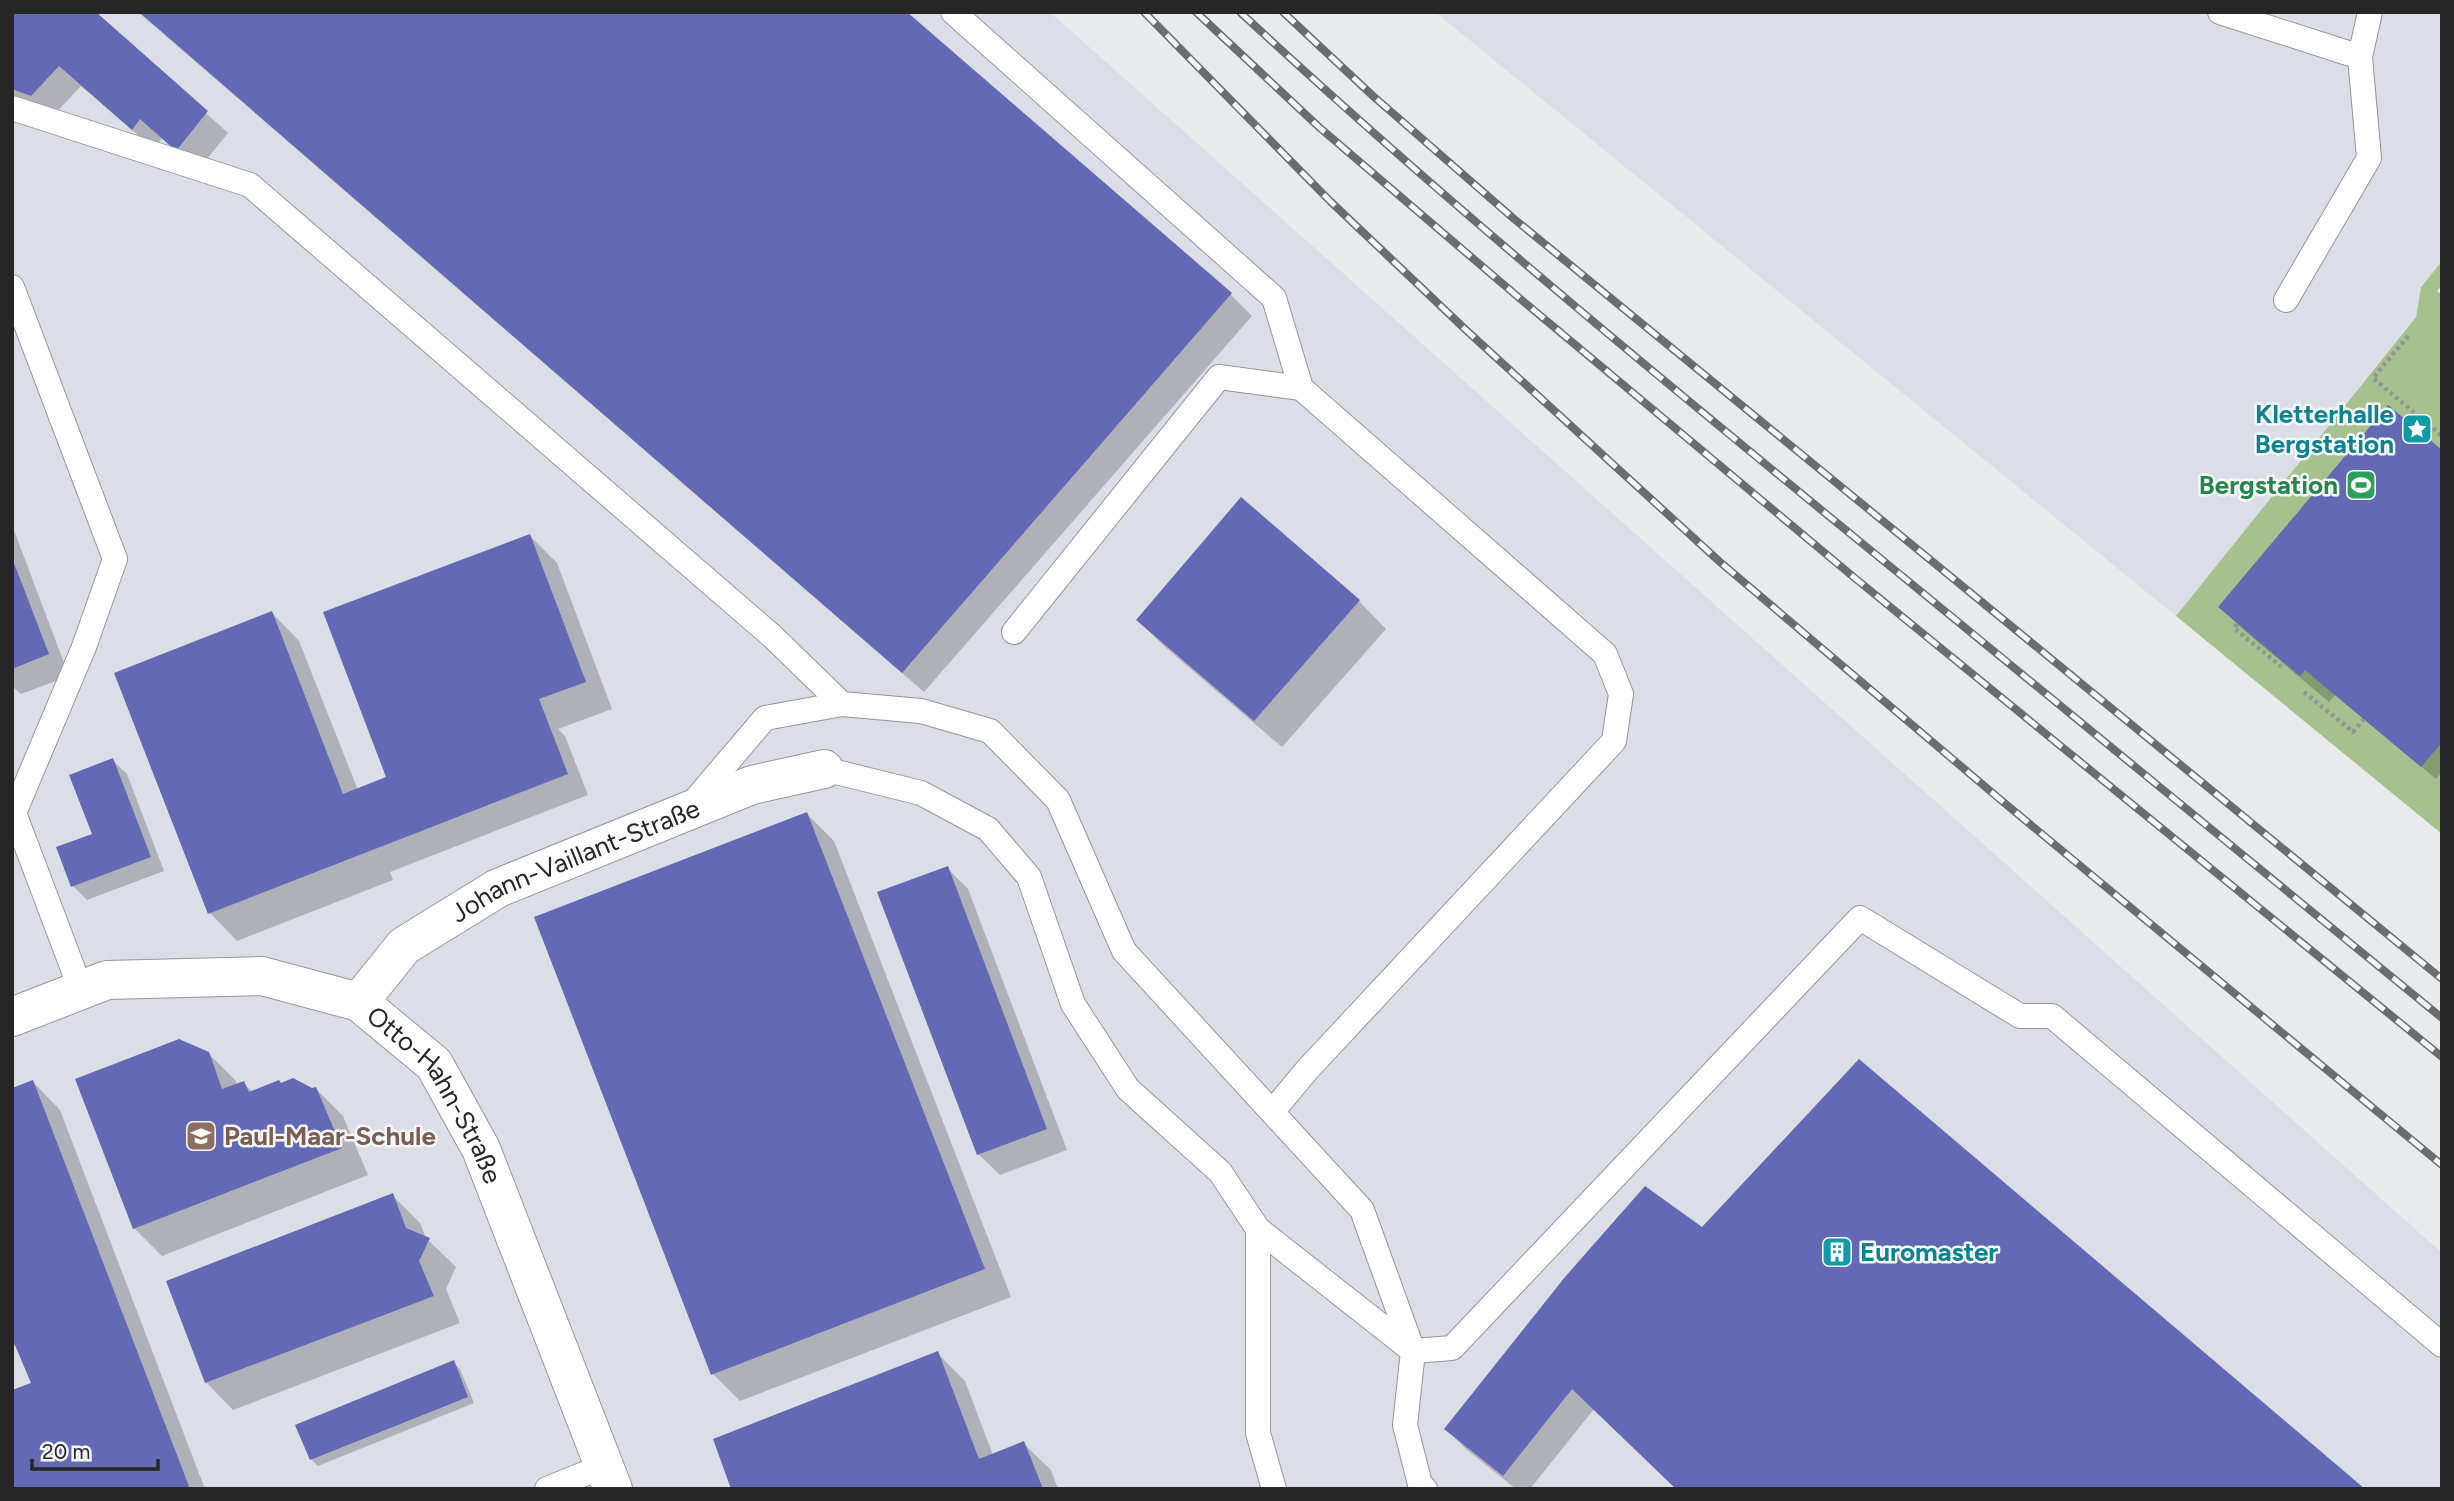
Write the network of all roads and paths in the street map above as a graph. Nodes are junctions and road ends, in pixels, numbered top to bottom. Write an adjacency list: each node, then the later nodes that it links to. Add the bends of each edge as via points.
1 (953, 12): 9 (lane, via 1273,298)
2 (2220, 12): 4 (lane)
3 (2370, 12): 4 (lane)
4 (2360, 57): 7 (lane, via 2369,158)
5 (12, 108): 15 (lane, via 250,185 772,636)
6 (12, 287): 19 (lane, via 115,559 84,647 14,813)
7 (2286, 300)
8 (2408, 336): 10 (path, via 2373,379)
9 (1301, 388): 12 (lane, via 1219,377); 22 (lane, via 1605,654 1621,694 1614,741)
10 (2442, 436)
11 (2237, 624): 13 (path, via 2234,628)
12 (1014, 632)
13 (2283, 668)
14 (2304, 692): 16 (path, via 2353,732)
15 (842, 704): 18 (lane, via 765,718); 22 (lane, via 921,711 990,731 1058,800 1124,951)
16 (2364, 719)
17 (824, 769): 18 (street, Johann-Vaillant-Straße, via 752,785); 23 (lane, via 921,793 988,829 1029,877 1073,1004 1128,1089 1220,1172)
18 (685, 811): 20 (street, Johann-Vaillant-Straße, via 498,888 404,946)
19 (80, 990): 20 (street, Otto-Hahn-Straße, via 107,980 262,976); 21 (street, Otto-Hahn-Straße)
20 (359, 1002): 26 (street, Otto-Hahn-Straße, via 434,1064 481,1149)
21 (12, 1017)
22 (1272, 1112): 25 (lane, via 1362,1210)
23 (1258, 1229): 25 (lane); 28 (lane, via 1258,1433)
24 (2442, 1345): 25 (lane, via 2053,1016 2020,1016 1860,918 1452,1348)
25 (1413, 1351): 29 (lane, via 1405,1425)
26 (608, 1477): 27 (lane)
27 (547, 1489)
28 (1273, 1489)
29 (1425, 1489)

